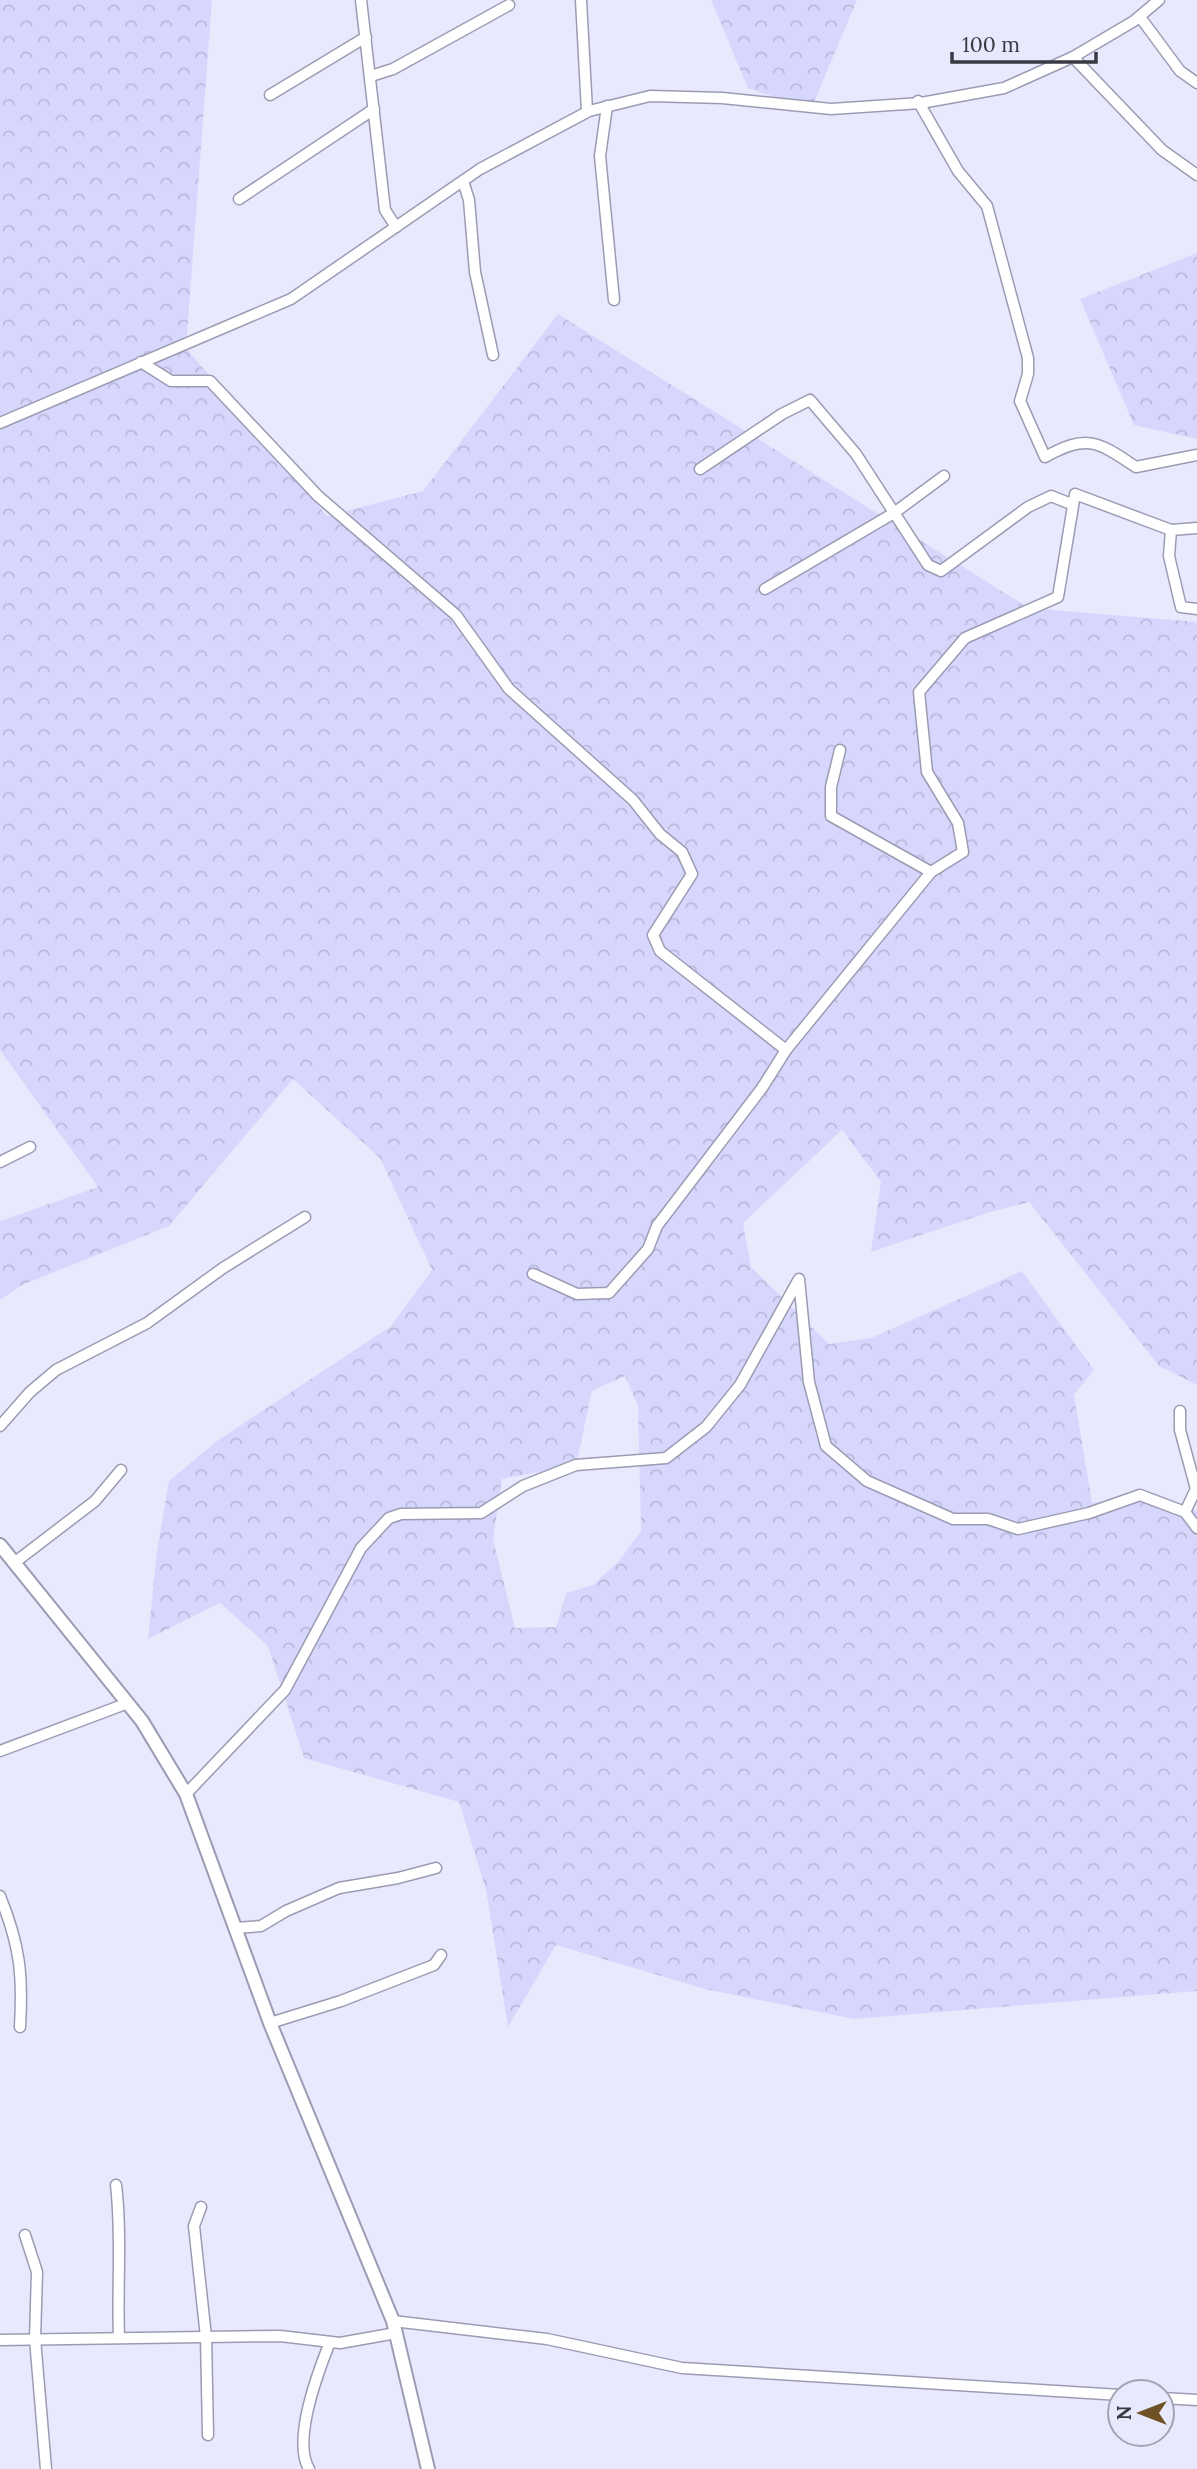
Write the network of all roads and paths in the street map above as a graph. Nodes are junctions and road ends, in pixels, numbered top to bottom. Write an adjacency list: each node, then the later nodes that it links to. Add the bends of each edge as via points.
1 (361, 0): 6 (street)
2 (581, 0): 14 (street)
3 (1159, 0): 5 (street)
4 (509, 5): 8 (street, via 393,69)
5 (1140, 16): 7 (street); 9 (street, via 1180,71)
6 (366, 37): 8 (street); 10 (street)
7 (1073, 57): 11 (street, via 1004,88); 15 (street, via 1162,150)
8 (371, 76): 13 (street)
9 (1197, 83)
10 (270, 95)
11 (919, 102): 12 (street, via 831,109 650,96); 23 (street, via 958,171 987,206 1027,358 1028,374 1020,401 1045,457 1069,443 1101,445 1136,467)
12 (607, 106): 14 (street); 19 (street, via 600,156)
13 (374, 109): 17 (street); 18 (street, via 385,210)
14 (587, 111): 16 (street)
15 (1197, 175)
16 (463, 181): 18 (street); 20 (street)
17 (239, 199)
18 (397, 227): 21 (street, via 291,299)
19 (614, 300)
20 (492, 355)
21 (141, 363): 22 (street); 34 (street, via 171,381 210,381 318,496 456,615 509,689 633,800 660,834 682,852 692,874 653,935 660,951)
22 (0, 423)
23 (1197, 455)
24 (700, 469): 27 (street, via 810,400 856,454)
25 (944, 476): 27 (street)
26 (1071, 504): 27 (street, via 1051,496 1027,507 941,571 928,565); 29 (street, via 1075,494); 33 (street, via 1058,597 965,638 919,692 927,772 958,822 963,852)
27 (894, 513): 30 (street)
28 (1197, 528): 29 (street)
29 (1171, 530): 31 (street, via 1169,556 1181,607)
30 (765, 589)
31 (1197, 609)
32 (840, 750): 33 (street, via 831,788 831,816)
33 (932, 872): 34 (street)
34 (786, 1050): 38 (street, via 657,1226 648,1249 609,1293 577,1294)
35 (30, 1147): 36 (street)
36 (0, 1162)
37 (305, 1217): 40 (street, via 146,1323 56,1370)
38 (534, 1274)
39 (1181, 1411): 42 (street, via 1181,1430 1196,1489)
40 (0, 1426)
41 (121, 1470): 45 (street, via 95,1501)
42 (1185, 1512): 43 (street); 48 (street, via 1140,1494 1089,1513 1018,1529 988,1519 953,1519 867,1481 826,1447 809,1382 799,1279 740,1385 706,1427 666,1458 576,1465 523,1486 481,1513 389,1518 361,1548 285,1690)
43 (1197, 1528)
44 (0, 1545): 45 (street)
45 (14, 1563): 46 (street)
46 (128, 1703): 47 (street); 48 (street)
47 (0, 1751)
48 (186, 1794): 51 (street)
49 (436, 1868): 51 (street, via 339,1888 261,1926)
50 (0, 1896): 54 (street, via 15,1934 23,1979)
51 (236, 1928): 53 (street)
52 (442, 1955): 53 (street, via 434,1965)
53 (270, 2023): 58 (street)
54 (20, 2027)
55 (116, 2185): 60 (street)
56 (201, 2207): 59 (street, via 194,2226)
57 (25, 2235): 61 (street, via 37,2272)
58 (394, 2327): 63 (street, via 348,2342); 64 (street, via 547,2339 682,2368); 70 (street)
59 (206, 2337): 60 (street); 63 (street, via 280,2336); 67 (street)
60 (119, 2338): 61 (street)
61 (35, 2339): 62 (street); 68 (street)
62 (0, 2340)
63 (330, 2342): 69 (street, via 306,2422 303,2459)
64 (1106, 2394)
65 (1176, 2399): 66 (street)
66 (1197, 2400)
67 (208, 2435)
68 (46, 2469)
69 (309, 2469)
70 (428, 2469)

